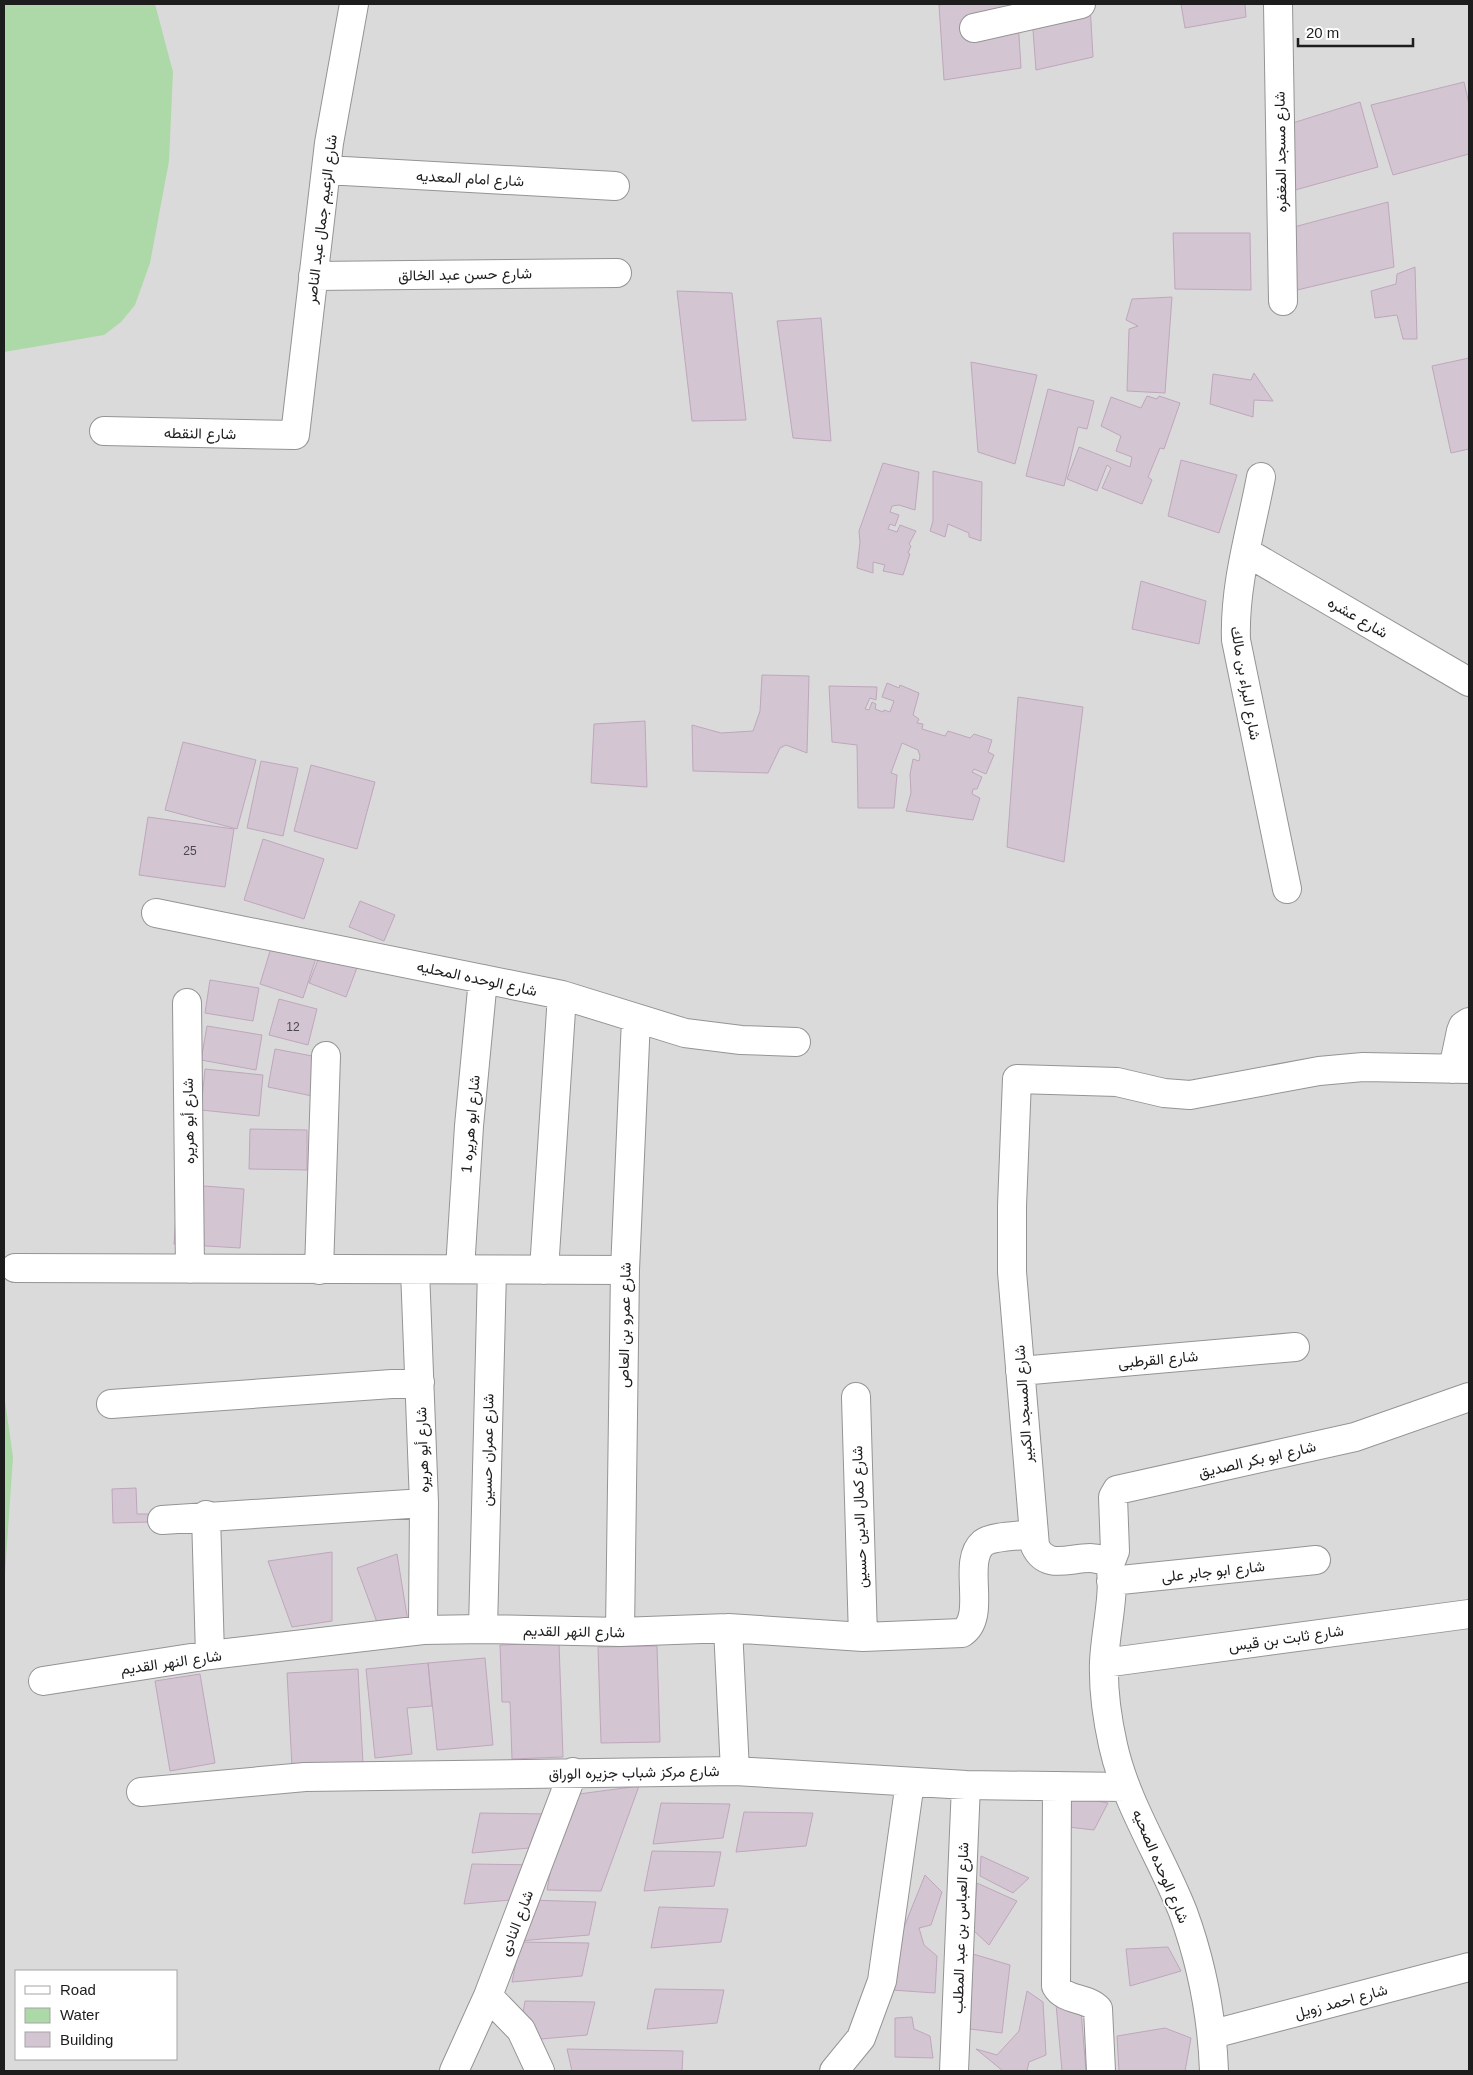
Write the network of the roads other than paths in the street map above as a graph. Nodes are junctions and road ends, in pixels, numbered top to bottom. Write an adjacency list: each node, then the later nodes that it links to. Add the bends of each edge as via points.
1 (354, 4): 5 (street, شارع الزعيم جمال عبد الناصر)
2 (1081, 4): 4 (street)
3 (1278, 4): 9 (street, شارع مسجد المغفره)
4 (974, 28)
5 (326, 170): 6 (street, شارع امام المعديه); 8 (street, شارع الزعيم جمال عبد الناصر)
6 (615, 186)
7 (617, 273): 8 (street, شارع حسن عبد الخالق)
8 (313, 276): 11 (street, شارع الزعيم جمال عبد الناصر)
9 (1283, 301)
10 (104, 432): 11 (street, شارع النقطه)
11 (295, 435)
12 (1262, 477): 13 (street, شارع البراء بن مالك)
13 (1246, 552): 14 (street, شارع عشره); 15 (street, شارع البراء بن مالك, via 1235,615 1236,640)
14 (1469, 682)
15 (1287, 889)
16 (156, 913): 17 (street, شارع الوحده المحليه)
17 (483, 979): 18 (street, شارع الوحده المحليه); 27 (street, شارع ابو هريره 1)
18 (562, 995): 20 (street, شارع الوحده المحليه); 31 (street)
19 (187, 1003): 26 (street, شارع أبو هريره)
20 (636, 1019): 22 (street, شارع الوحده المحليه, via 685,1033); 32 (street, شارع عمرو بن العاص)
21 (1469, 1022): 24 (street, via 1461,1031)
22 (796, 1042)
23 (326, 1056): 28 (street)
24 (1461, 1069): 34 (street, شارع المسجد الكبير, via 1363,1067 1319,1071 1190,1095 1164,1093 1117,1082 1017,1078 1012,1272)
25 (16, 1268): 26 (street)
26 (190, 1269): 28 (street)
27 (460, 1269): 29 (street); 30 (street)
28 (319, 1270): 29 (street)
29 (416, 1270): 35 (street, شارع أبو هريره)
30 (492, 1270): 31 (street); 47 (street, شارع عمران حسين)
31 (544, 1270): 32 (street)
32 (625, 1270): 49 (street, شارع عمرو بن العاص)
33 (1295, 1347): 34 (street, شارع القرطبى)
34 (1020, 1371): 42 (street, شارع المسجد الكبير)
35 (420, 1382): 38 (street); 39 (street, شارع أبو هريره)
36 (856, 1397): 50 (street, شارع كمال الدين حسين)
37 (1469, 1397): 44 (street, شارع ابو بكر الصديق, via 1354,1437 1117,1490 1113,1497 1115,1553)
38 (111, 1404)
39 (424, 1503): 40 (street); 48 (street, شارع أبو هريره)
40 (206, 1515): 41 (street); 51 (street)
41 (162, 1520)
42 (1032, 1534): 44 (street, شارع المسجد الكبير, via 1038,1552 1044,1558 1055,1562 1092,1557 1104,1560); 50 (street, شارع النهر القديم, via 990,1540 980,1547 974,1572 974,1618 969,1629 962,1633)
43 (1316, 1560): 44 (street, شارع ابو جابر على)
44 (1111, 1573): 52 (street)
45 (1469, 1614): 52 (street, شارع ثابت بن قيس)
46 (728, 1628): 49 (street, شارع النهر القديم); 50 (street, شارع النهر القديم); 54 (street)
47 (483, 1629): 48 (street, شارع النهر القديم); 49 (street, شارع النهر القديم)
48 (423, 1630): 51 (street, شارع النهر القديم)
49 (620, 1632)
50 (863, 1637)
51 (210, 1656): 53 (street, شارع النهر القديم)
52 (1104, 1662): 59 (street, شارع الوحده الصحيه, via 1107,1714 1113,1747)
53 (43, 1681)
54 (735, 1771): 55 (street, شارع مركز شباب جزيره الوراق); 56 (street, شارع مركز شباب جزيره الوراق)
55 (573, 1772): 60 (street, شارع مركز شباب جزيره الوراق, via 305,1777); 62 (street, شارع النادى)
56 (910, 1782): 57 (street, شارع مركز شباب جزيره الوراق); 66 (street, via 882,1981 861,2038)
57 (966, 1786): 58 (street, شارع مركز شباب جزيره الوراق); 67 (street, شارع العباس بن عبد المطلب)
58 (1057, 1786): 59 (street, شارع مركز شباب جزيره الوراق); 68 (street, via 1056,1986 1062,1993 1098,2009)
59 (1126, 1787): 63 (street, شارع الوحده الصحيه, via 1182,1912 1202,1972)
60 (141, 1792)
61 (1469, 1967): 63 (street, شارع احمد زويل)
62 (488, 1996): 64 (street, شارع النادى); 65 (street, via 521,2030)
63 (1212, 2034): 69 (street, شارع الوحده الصحيه)
64 (454, 2071)
65 (540, 2071)
66 (834, 2071)
67 (954, 2071)
68 (1101, 2071)
69 (1214, 2071)

